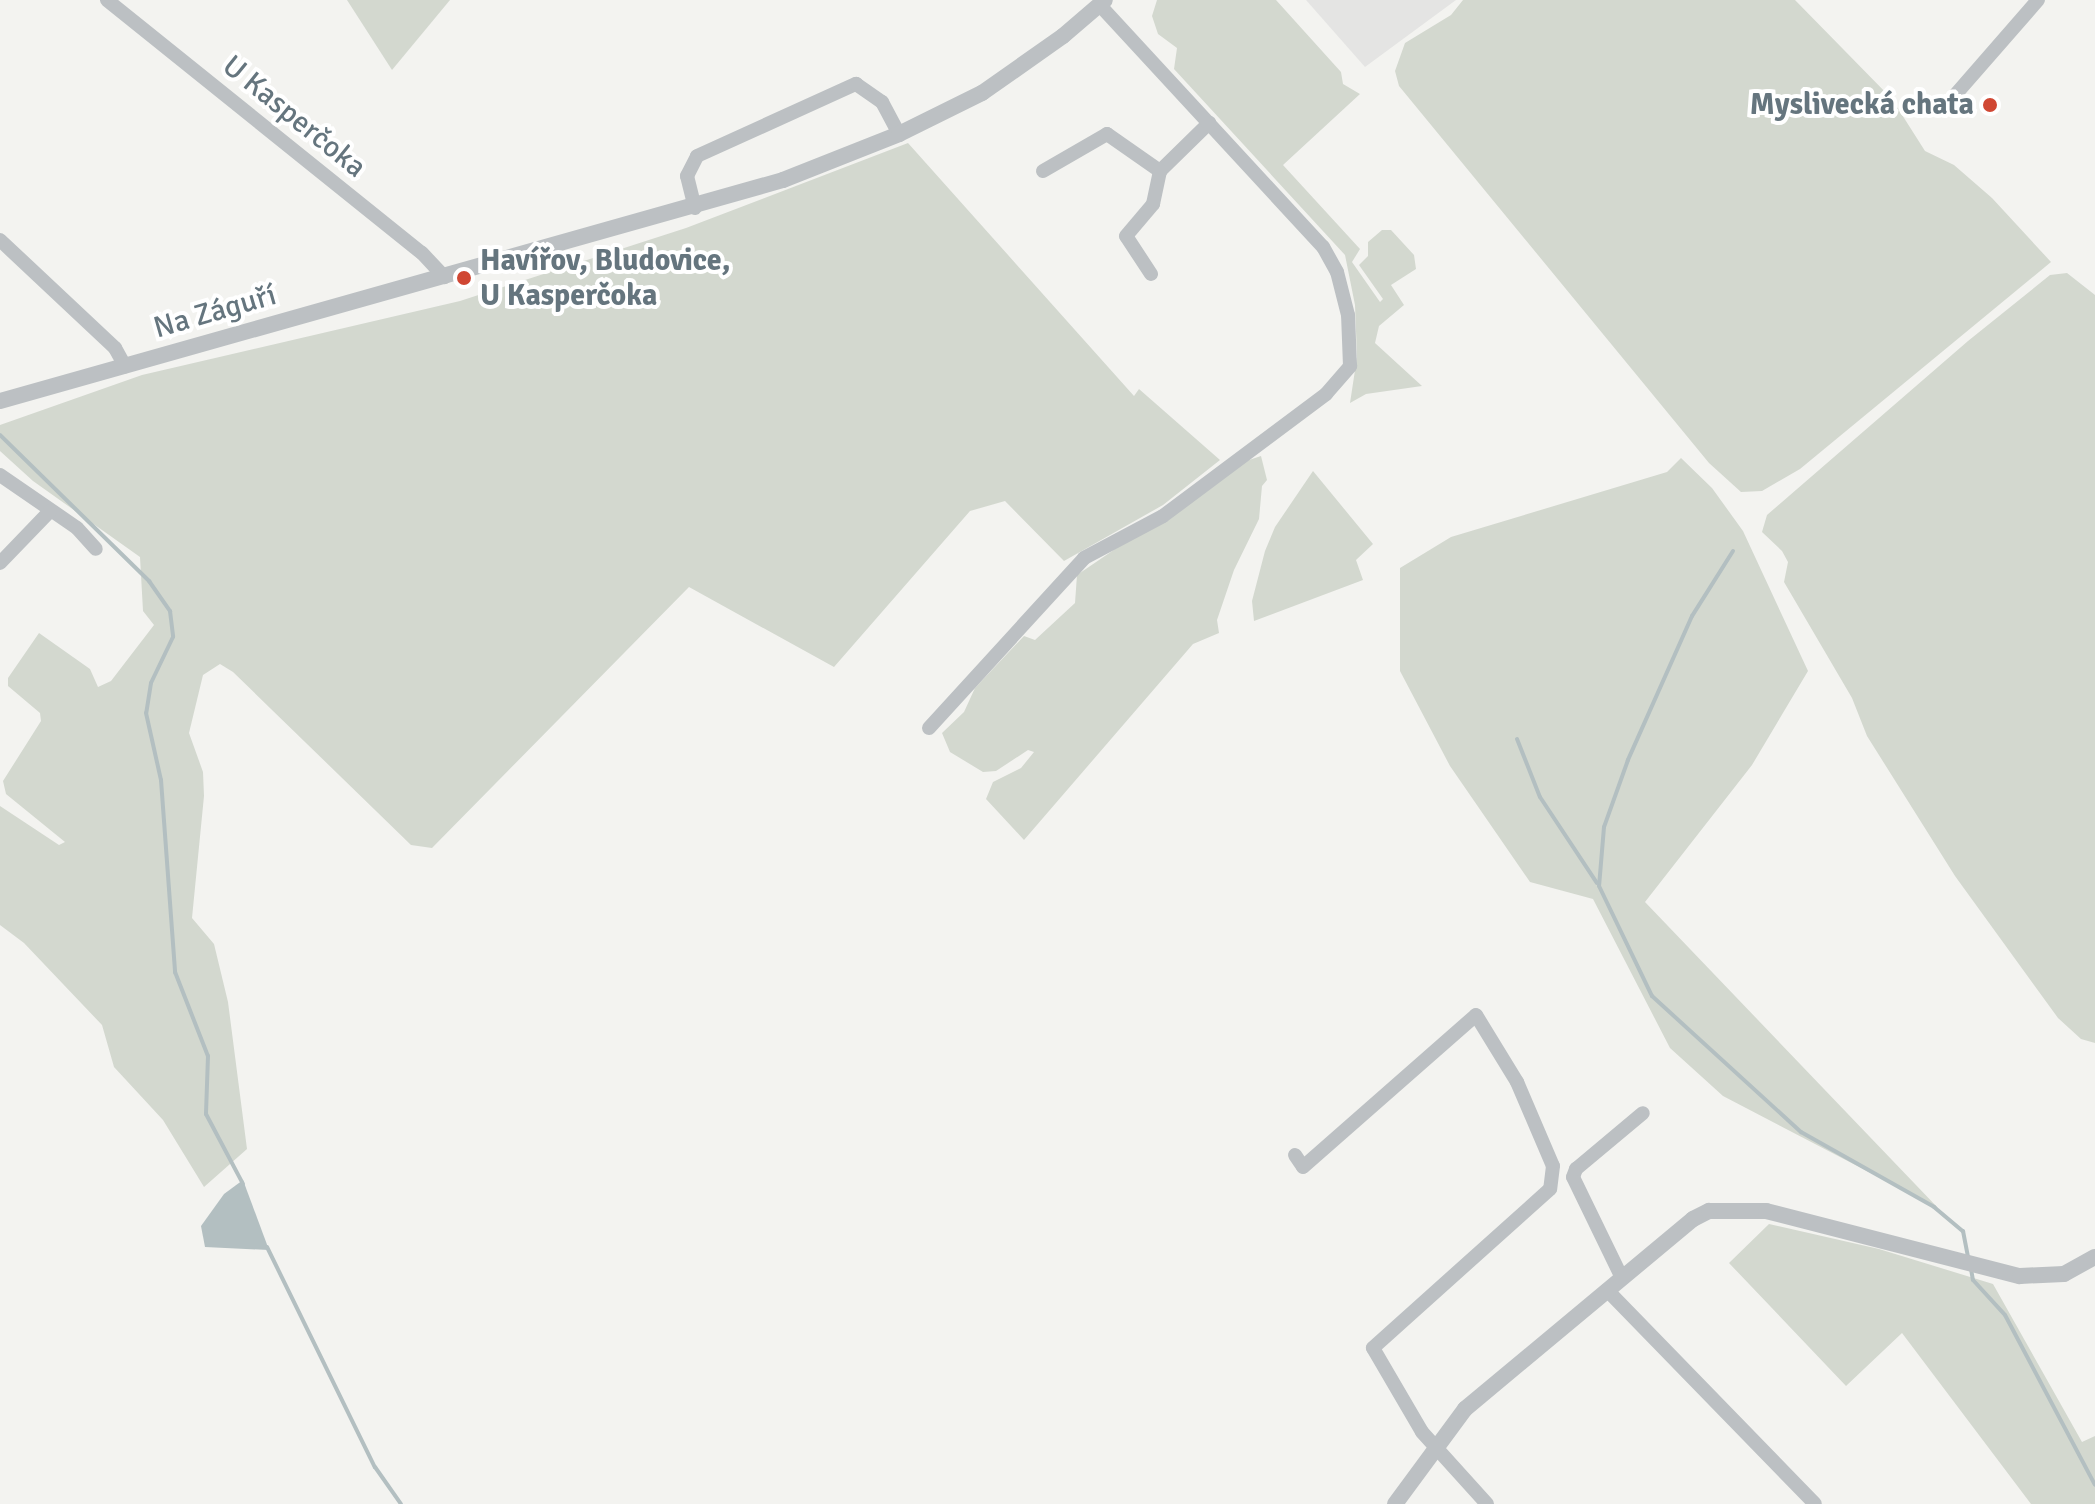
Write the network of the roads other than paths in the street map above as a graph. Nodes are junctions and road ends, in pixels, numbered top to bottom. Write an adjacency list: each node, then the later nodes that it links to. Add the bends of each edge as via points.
1 (107, 0): 12 (street, U Kasperčoka, via 422,253)
2 (2038, 0): 4 (street)
3 (1102, 2): 5 (street); 6 (street, Na Záguří, via 1005,78)
4 (1942, 110)
5 (1209, 123): 8 (street); 19 (street, via 1323,247 1337,272 1348,315 1350,366 1326,394 1163,516 1084,558)
6 (899, 134): 9 (street, Na Záguří); 9 (street, via 882,102 856,84 697,156 687,176)
7 (1043, 171): 8 (street, via 1107,134)
8 (1160, 171): 11 (street, via 1153,204 1126,236)
9 (695, 208): 12 (street, Na Záguří)
10 (0, 240): 13 (street, via 115,348)
11 (1151, 274)
12 (444, 277): 13 (street, Na Záguří)
13 (125, 366): 14 (street, Na Záguří)
14 (0, 401)
15 (0, 475): 16 (street)
16 (50, 511): 17 (street, via 77,528); 18 (street)
17 (96, 549)
18 (0, 563)
19 (929, 728)
20 (1643, 1113): 23 (street, via 1573,1177)
21 (1302, 1166): 25 (street, via 1476,1015 1517,1082 1553,1166 1550,1189 1373,1348)
22 (2095, 1257): 23 (street, via 2074,1271 2044,1278 1766,1211 1726,1208 1693,1219)
23 (1622, 1278): 24 (street)
24 (1607, 1290): 25 (street, via 1465,1409); 28 (street)
25 (1435, 1449): 26 (street); 27 (street)
26 (1395, 1504)
27 (1487, 1504)
28 (1815, 1504)

